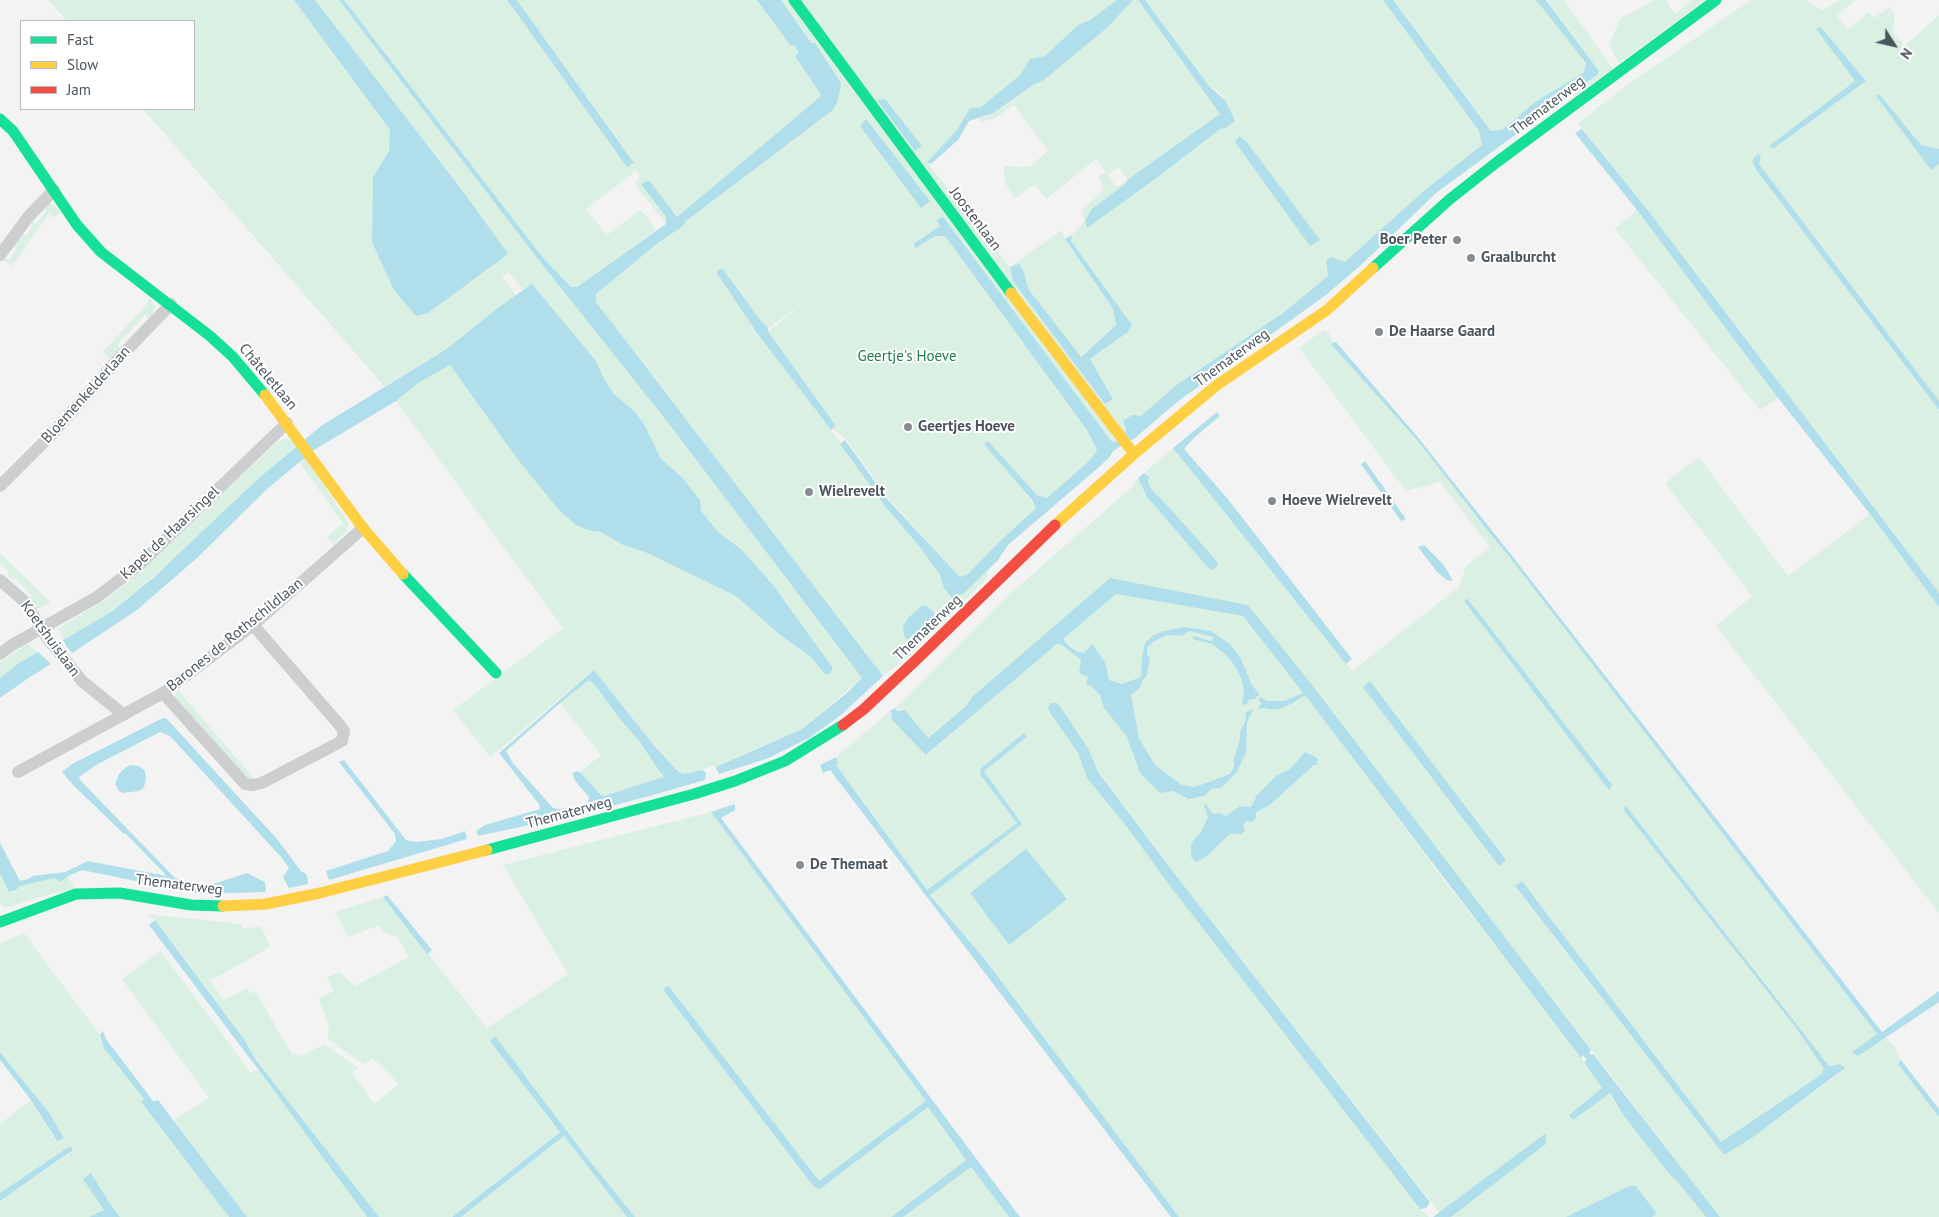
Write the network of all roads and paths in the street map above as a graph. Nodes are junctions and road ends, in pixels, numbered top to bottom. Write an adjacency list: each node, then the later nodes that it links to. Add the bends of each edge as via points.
1 (794, 0): 8 (street, Joostenlaan)
2 (1716, 0): 8 (street, Thematerweg, via 1437,209 1327,310 1217,385)
3 (0, 119): 4 (street, Châteletlaan, via 13,131)
4 (54, 190): 5 (street, via 28,217); 6 (street, Châteletlaan, via 77,225 101,252)
5 (0, 255)
6 (171, 304): 7 (street, Châteletlaan, via 233,357); 9 (street, Bloemenkelderlaan)
7 (287, 423): 10 (street, Châteletlaan); 13 (street, Kapel de Haarsingel, via 140,564)
8 (1131, 450): 19 (street, Thematerweg, via 864,709 785,761 736,782 396,874 266,904 192,905 120,893 76,894)
9 (0, 486)
10 (363, 528): 12 (street, Barones de Rothschildlaan); 15 (street, Châteletlaan)
11 (0, 580): 13 (street, Koetshuislaan, via 25,602)
12 (253, 625): 16 (street, Barones de Rothschildlaan); 16 (street, via 344,731 342,741 262,782 245,784)
13 (45, 633): 14 (street, Kapel de Haarsingel); 17 (street, Koetshuislaan, via 82,681)
14 (0, 654)
15 (496, 673)
16 (163, 694): 17 (street, Barones de Rothschildlaan)
17 (124, 715): 18 (street, Barones de Rothschildlaan)
18 (18, 772)
19 (0, 922)

